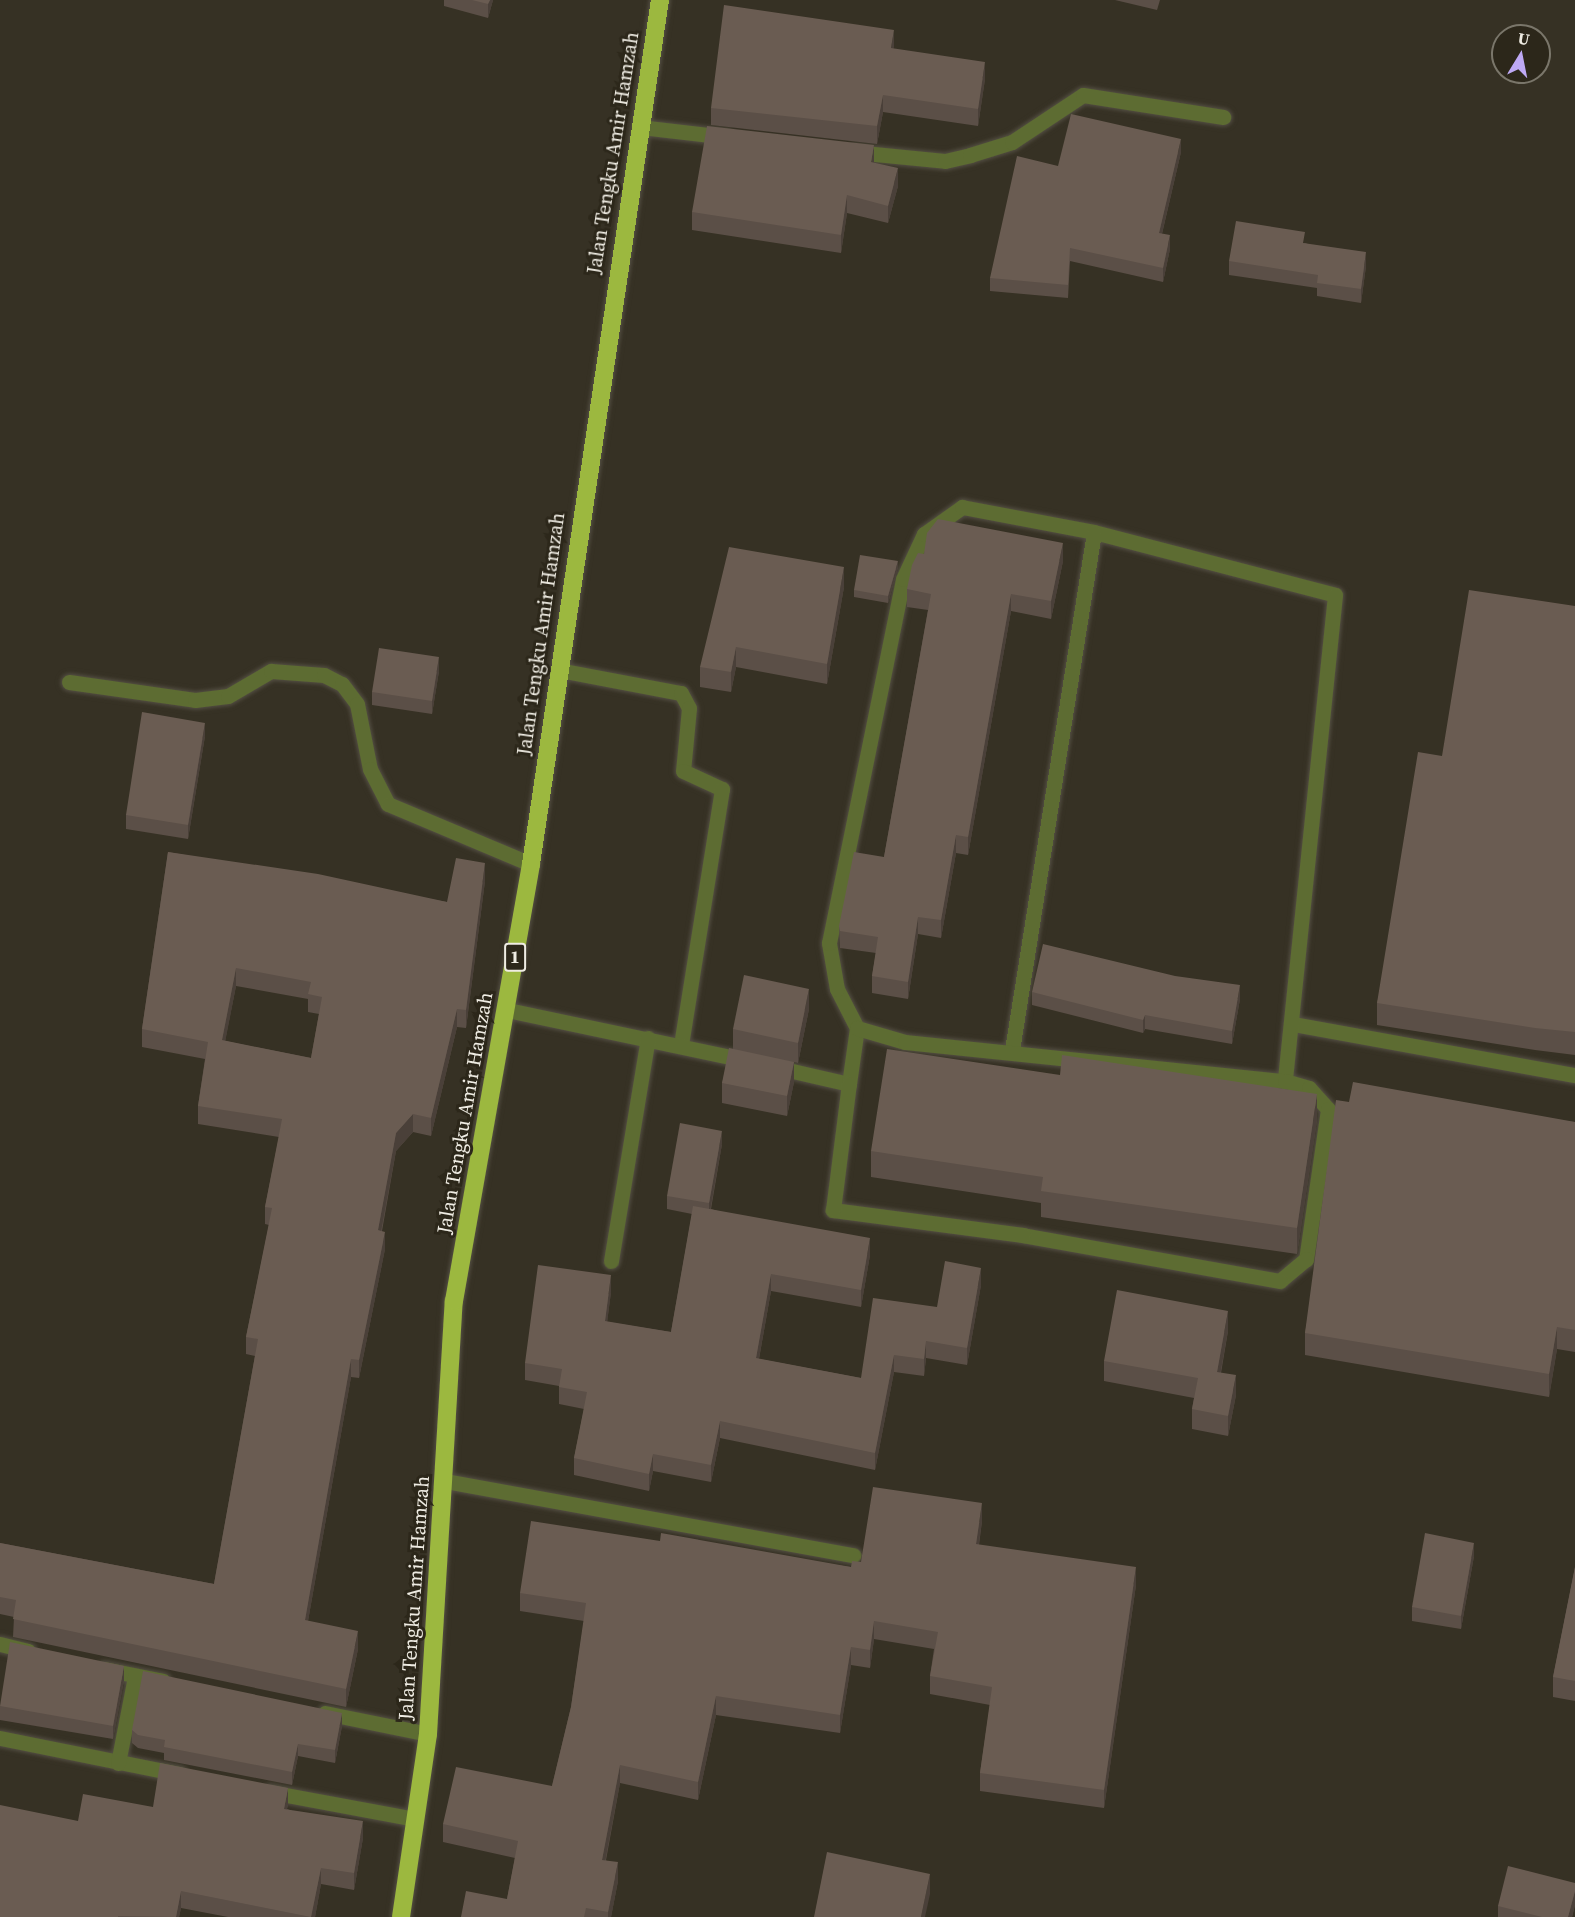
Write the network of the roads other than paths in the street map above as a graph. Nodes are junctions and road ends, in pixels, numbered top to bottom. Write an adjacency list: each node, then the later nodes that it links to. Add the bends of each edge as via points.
1 (660, 0): 3 (highway, Jalan Tengku Amir Hamzah / 1)
2 (1223, 117): 5 (street, via 1083,95 1012,142 970,155 926,160)
3 (640, 127): 4 (street); 7 (highway, Jalan Tengku Amir Hamzah / 1)
4 (743, 139)
5 (835, 150)
6 (1094, 532): 11 (street, via 1335,595); 12 (street, via 962,507 924,534 903,579 829,943 837,989); 15 (street)
7 (559, 670): 9 (highway, Jalan Tengku Amir Hamzah / 1); 14 (street, via 681,693 689,708 683,771 722,789)
8 (69, 681): 9 (street, via 195,700 228,696 271,671 324,675 342,684 357,704 370,769 388,804)
9 (531, 864): 10 (highway, Jalan Tengku Amir Hamzah / 1)
10 (507, 1010): 13 (street); 20 (highway, Jalan Tengku Amir Hamzah / 1, via 454,1301)
11 (1293, 1024): 16 (street); 17 (street)
12 (857, 1028): 15 (street, via 905,1042); 18 (street)
13 (648, 1038): 14 (street); 19 (street)
14 (681, 1045): 18 (street)
15 (1012, 1050): 17 (street)
16 (1575, 1075)
17 (1285, 1081): 18 (street, via 1309,1088 1328,1109 1306,1259 1281,1281 1023,1235 833,1210)
18 (849, 1083)
19 (611, 1261)
20 (445, 1480): 21 (street); 28 (highway, Jalan Tengku Amir Hamzah / 1)
21 (852, 1555)
22 (0, 1644): 23 (street)
23 (45, 1656)
24 (90, 1666): 25 (street)
25 (135, 1676): 26 (street); 30 (street)
26 (182, 1685)
27 (311, 1710): 28 (street)
28 (428, 1734): 33 (highway, Jalan Tengku Amir Hamzah / 1)
29 (0, 1738): 30 (street)
30 (118, 1763): 31 (street)
31 (198, 1778)
32 (255, 1789): 33 (street)
33 (415, 1819): 34 (highway, Jalan Tengku Amir Hamzah / 1)
34 (401, 1917)

